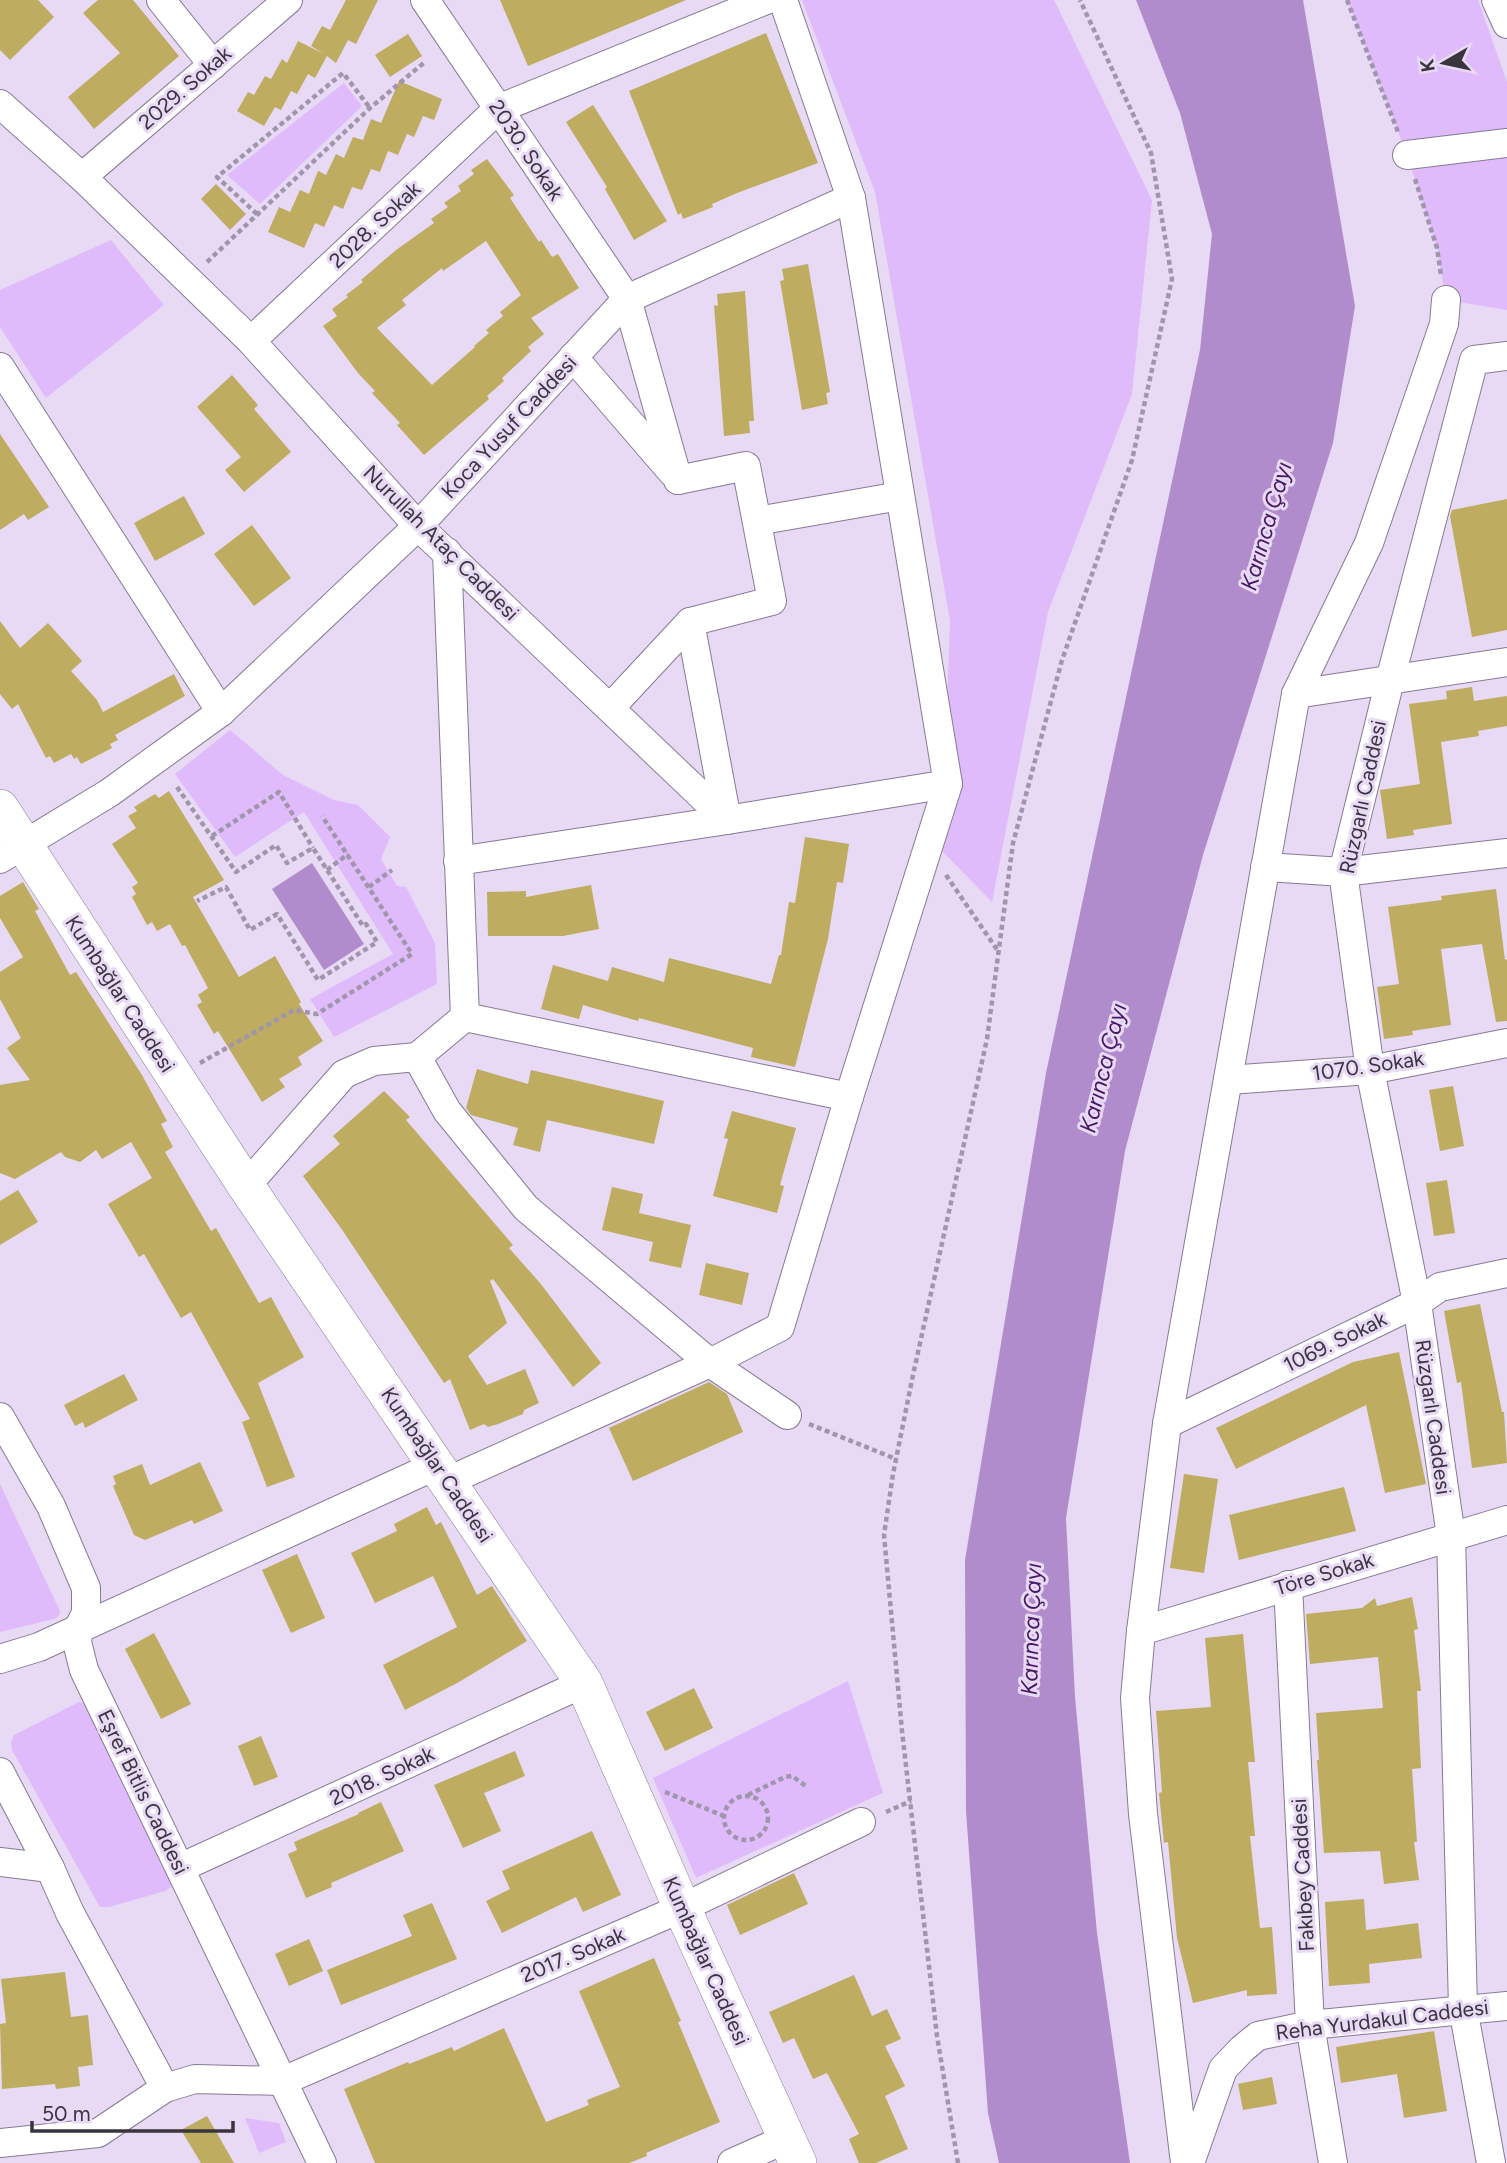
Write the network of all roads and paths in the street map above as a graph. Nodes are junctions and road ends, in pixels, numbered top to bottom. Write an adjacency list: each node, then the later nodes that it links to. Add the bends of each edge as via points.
1 (160, 0): 10 (street)
2 (288, 0): 10 (street, 2029. Sokak)
3 (425, 0): 13 (street, 2030. Sokak)
4 (766, 0): 13 (street)
5 (783, 0): 17 (street)
6 (1080, 0): 55 (path, via 1151,153 1172,279 1132,460 1062,660 1013,843)
7 (1496, 0): 8 (street)
8 (1507, 24)
9 (426, 61): 12 (path)
10 (213, 65): 16 (street, 2029. Sokak)
11 (0, 104): 16 (street, Nurullah Ataç Caddesi)
12 (370, 108): 18 (path); 18 (path, via 343,73 217,177)
13 (499, 109): 20 (street, 2030. Sokak); 22 (street, 2028. Sokak)
14 (1507, 144): 15 (street)
15 (1407, 155)
16 (82, 177): 22 (street, Nurullah Ataç Caddesi)
17 (851, 198): 20 (street, Koca Yusuf Caddesi); 27 (street)
18 (257, 215): 19 (path)
19 (201, 267)
20 (627, 299): 24 (street, Koca Yusuf Caddesi); 26 (street, 2030. Sokak)
21 (1446, 300): 34 (street, via 1444,324 1369,543)
22 (251, 341): 29 (street, Nurullah Ataç Caddesi)
23 (1507, 356): 33 (street, Rüzgarlı Caddesi, via 1474,360)
24 (573, 357): 26 (street); 29 (street, Koca Yusuf Caddesi)
25 (0, 367): 36 (street)
26 (678, 480): 28 (street, via 746,466)
27 (900, 496): 28 (street); 37 (street)
28 (757, 522): 31 (street, via 772,601)
29 (418, 526): 30 (street, Nurullah Ataç Caddesi); 36 (street, Koca Yusuf Caddesi)
30 (447, 552): 35 (street, Nurullah Ataç Caddesi); 48 (street)
31 (690, 622): 35 (street); 41 (street)
32 (1507, 662): 33 (street)
33 (1390, 680): 34 (street); 52 (street, Rüzgarlı Caddesi)
34 (1296, 694): 49 (street)
35 (610, 708): 41 (street, Nurullah Ataç Caddesi)
36 (221, 712): 45 (street, Koca Yusuf Caddesi, via 109,793)
37 (948, 784): 41 (street); 44 (street)
38 (177, 787): 42 (path)
39 (0, 808): 45 (main road, Kumbağlar Caddesi)
40 (322, 816): 47 (path)
41 (727, 820): 48 (street)
42 (212, 836): 43 (path, via 236,872 276,845 287,863); 43 (path, via 279,792)
43 (313, 848): 50 (path)
44 (928, 849): 55 (path); 62 (street)
45 (12, 852): 60 (main road, Kumbağlar Caddesi)
46 (1507, 853): 52 (street)
47 (348, 855): 50 (path); 53 (path)
48 (458, 860): 56 (street)
49 (1265, 867): 52 (street); 61 (street)
50 (327, 870): 54 (path, via 377,942 318,980 277,914 250,930 226,887)
51 (392, 870): 53 (path)
52 (1343, 872): 59 (street, Rüzgarlı Caddesi)
53 (369, 887): 60 (path, via 412,954 317,1014 294,1010)
54 (197, 901)
55 (999, 952): 70 (path, via 987,1038)
56 (465, 1017): 58 (street); 62 (street)
57 (1507, 1043): 59 (street, 1070. Sokak)
58 (417, 1057): 63 (street, via 373,1061 344,1074); 66 (street, via 447,1111 526,1208)
59 (1370, 1070): 61 (street, 1070. Sokak); 65 (street, Rüzgarlı Caddesi)
60 (175, 1078): 63 (main road, Kumbağlar Caddesi)
61 (1228, 1080): 69 (street)
62 (849, 1097): 66 (street, via 780,1327)
63 (246, 1186): 71 (main road, Kumbağlar Caddesi)
64 (1507, 1273): 65 (street, 1069. Sokak, via 1440,1287)
65 (1417, 1303): 69 (street, 1069. Sokak); 73 (street, Rüzgarlı Caddesi)
66 (710, 1363): 67 (street); 71 (street)
67 (787, 1415): 70 (path)
68 (0, 1417): 75 (street, Eşref Bitlis Caddesi, via 51,1506 86,1588 86,1613)
69 (1167, 1424): 76 (street)
70 (896, 1459): 98 (path, via 884,1535 937,2036)
71 (442, 1473): 75 (street); 78 (main road, Kumbağlar Caddesi)
72 (1507, 1520): 73 (street, Töre Sokak)
73 (1451, 1536): 74 (street, Töre Sokak); 90 (street, Rüzgarlı Caddesi)
74 (1289, 1584): 76 (street, Töre Sokak); 91 (street, Fakıbey Caddesi)
75 (79, 1627): 77 (street); 87 (street, Eşref Bitlis Caddesi, via 77,1651 83,1670)
76 (1141, 1631): 99 (street, via 1135,1698 1143,1814)
77 (0, 1659)
78 (584, 1684): 80 (main road, Kumbağlar Caddesi); 87 (street, 2018. Sokak)
79 (0, 1772): 86 (street)
80 (625, 1777): 83 (path); 88 (main road, Kumbağlar Caddesi)
81 (807, 1786): 82 (path, via 792,1776 785,1777)
82 (747, 1796): 83 (path, via 733,1800); 83 (path, via 761,1801 769,1814 762,1834 749,1840 735,1837)
83 (724, 1816)
84 (861, 1822): 88 (street, 2017. Sokak)
85 (0, 1862): 86 (street)
86 (50, 1868): 93 (street)
87 (180, 1868): 92 (street, Eşref Bitlis Caddesi)
88 (682, 1908): 92 (street, 2017. Sokak); 95 (main road, Kumbağlar Caddesi)
89 (1507, 2006): 90 (street, Reha Yurdakul Caddesi)
90 (1463, 2008): 91 (street, Reha Yurdakul Caddesi); 102 (street, Rüzgarlı Caddesi)
91 (1310, 2025): 100 (street, Reha Yurdakul Caddesi, via 1258,2036 1223,2069); 101 (street, Fakıbey Caddesi)
92 (283, 2081): 93 (street, via 195,2079); 96 (street, Eşref Bitlis Caddesi)
93 (165, 2088): 94 (street, via 98,2133)
94 (0, 2143)
95 (792, 2151): 97 (street)
96 (322, 2163)
97 (732, 2163)
98 (958, 2163)
99 (1185, 2163)
100 (1190, 2163)
101 (1333, 2163)
102 (1491, 2163)

